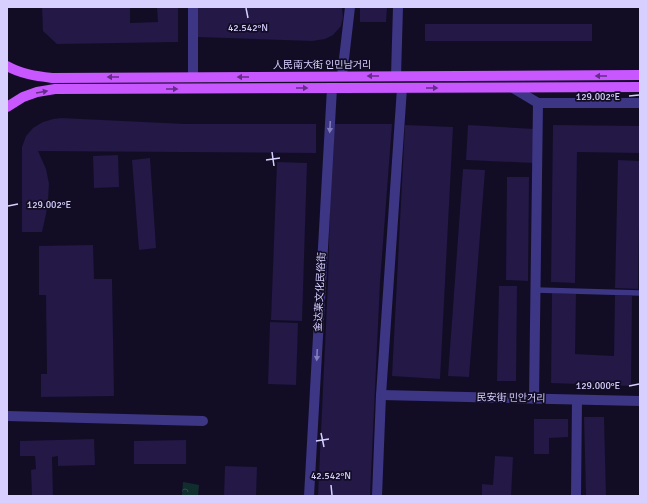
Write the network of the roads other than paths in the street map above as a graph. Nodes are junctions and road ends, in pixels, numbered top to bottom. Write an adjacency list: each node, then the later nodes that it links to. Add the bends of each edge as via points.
1 (192, 7): 8 (street)
2 (350, 7): 6 (street)
3 (398, 7): 7 (street)
4 (7, 66): 8 (main road, 人民南大街 인민남거리, one-way to 4, via 52,78 21,72)
5 (640, 75): 7 (main road, 人民南大街 인민남거리, one-way to 7)
6 (342, 76): 7 (main road, 人民南大街 인민남거리, one-way to 6); 8 (main road, 人民南大街 인민남거리, one-way to 8)
7 (396, 76)
8 (193, 77)
9 (640, 87): 12 (main road)
10 (332, 88): 11 (main road); 15 (main road, one-way to 10, via 23,97 55,89); 24 (street, 金达莱文化民俗街, one-way to 24)
11 (402, 88): 12 (main road, one-way to 12); 18 (street)
12 (513, 88): 13 (street)
13 (538, 103): 14 (street); 16 (street)
14 (640, 103)
15 (7, 107)
16 (536, 290): 17 (lane); 19 (street)
17 (640, 293)
18 (381, 395): 19 (street, 民安街 민안거리); 25 (street)
19 (534, 399): 20 (street, 民安街 민안거리)
20 (577, 400): 21 (street, 民安街 민안거리); 26 (street)
21 (640, 401)
22 (7, 416): 23 (street)
23 (203, 421)
24 (308, 496)
25 (377, 496)
26 (576, 496)

